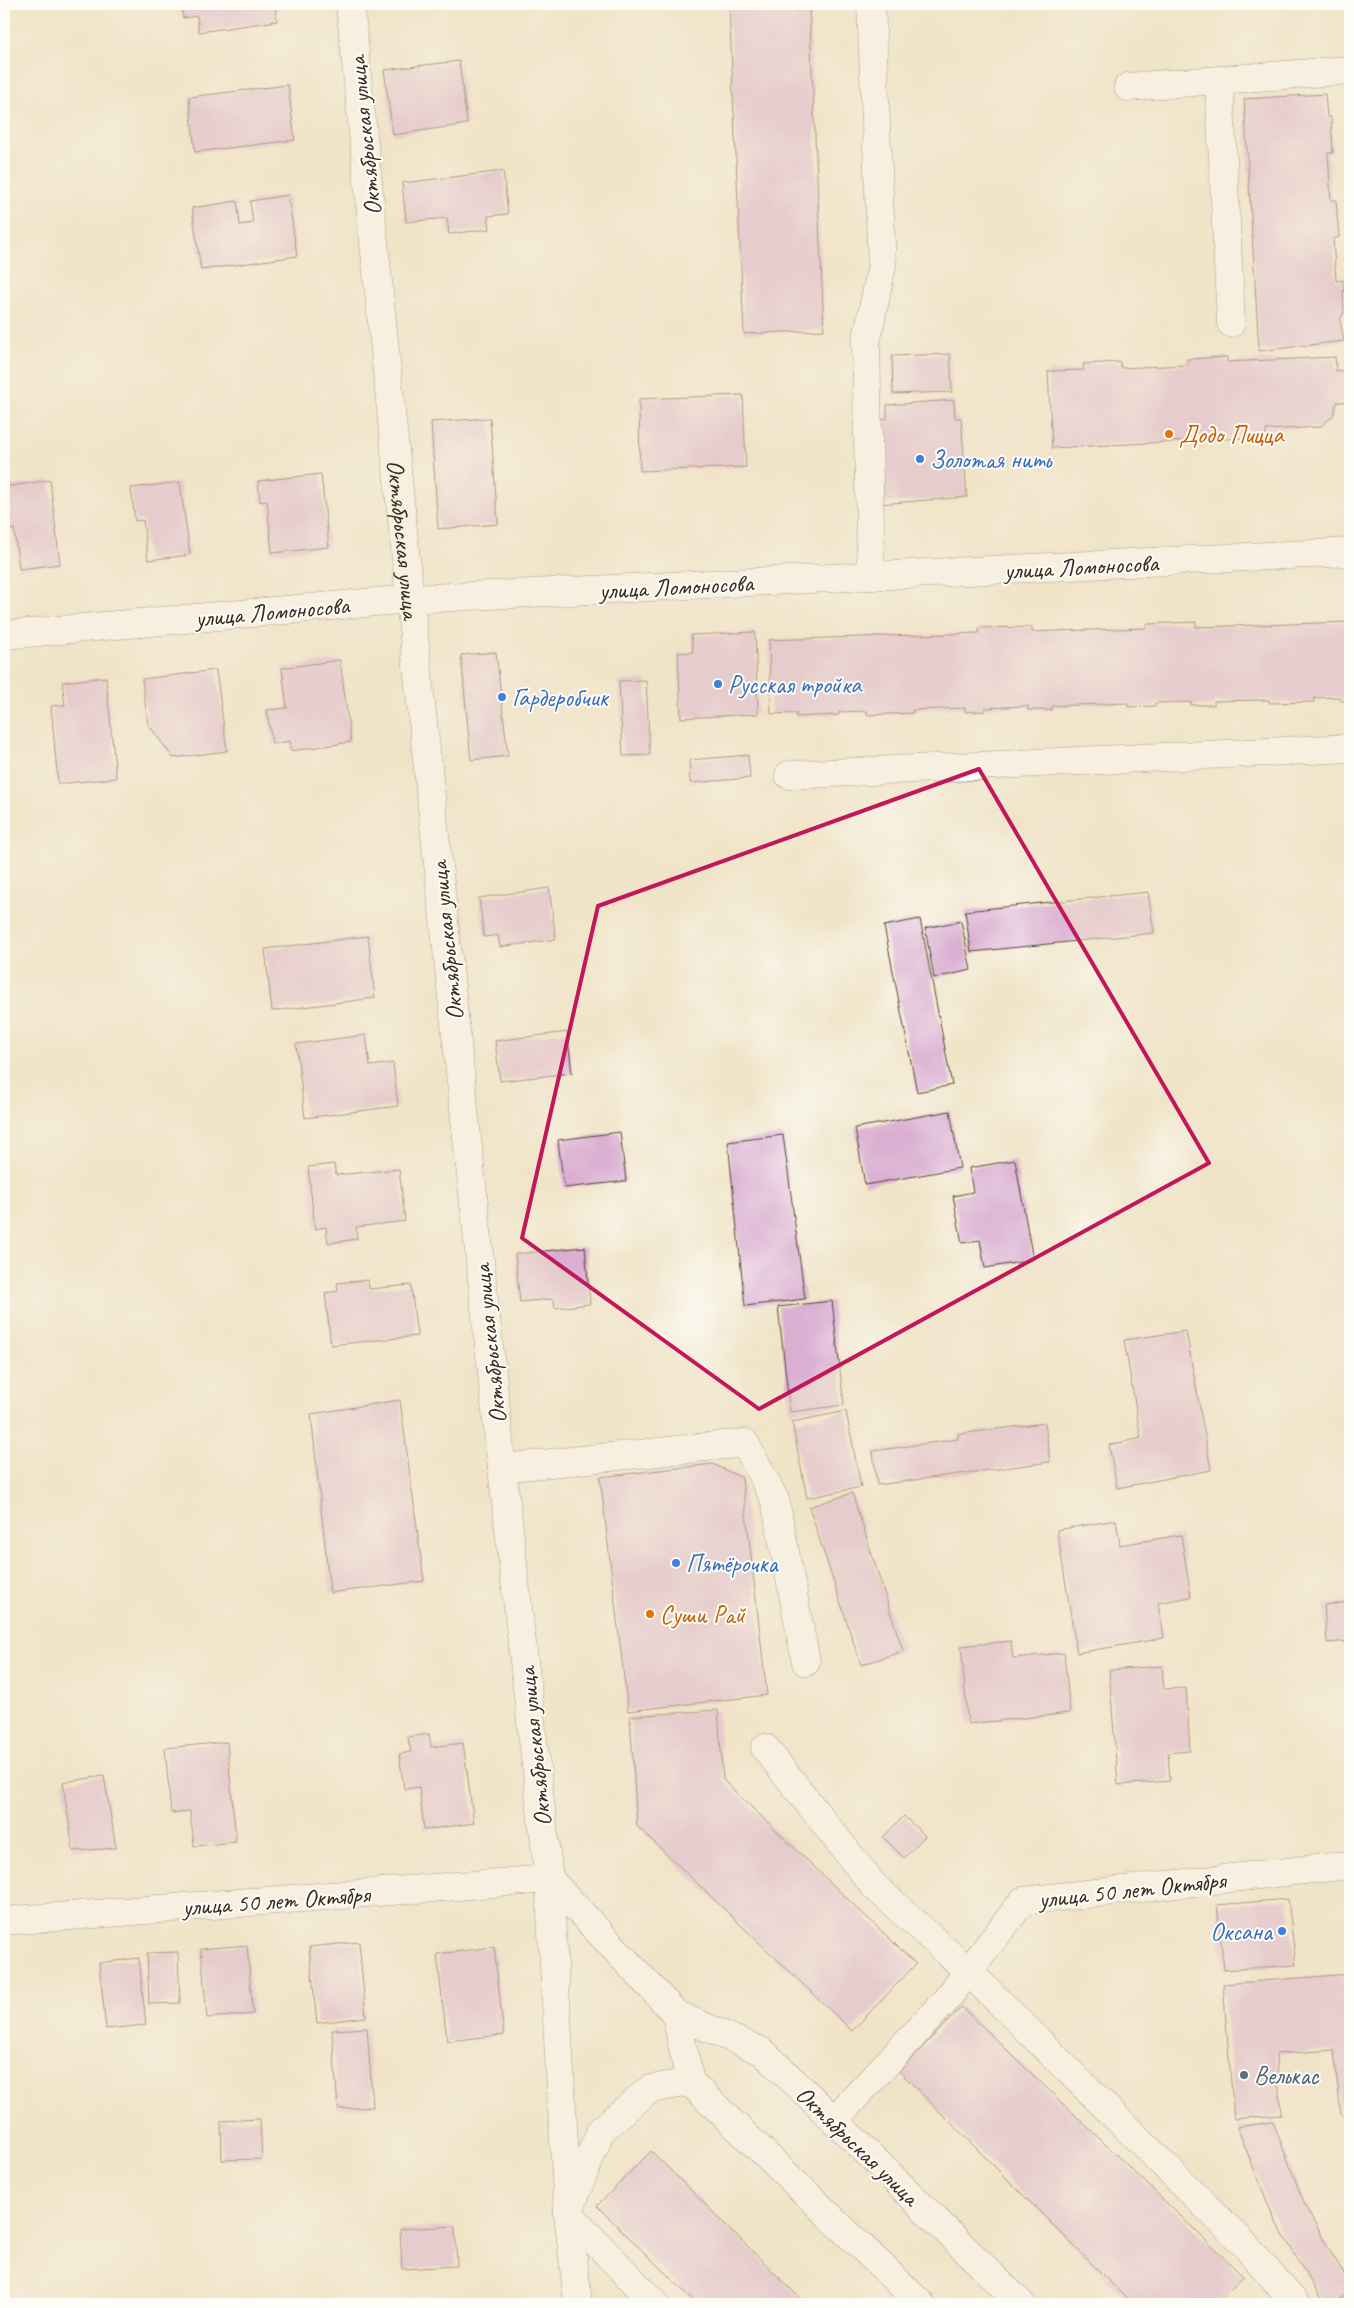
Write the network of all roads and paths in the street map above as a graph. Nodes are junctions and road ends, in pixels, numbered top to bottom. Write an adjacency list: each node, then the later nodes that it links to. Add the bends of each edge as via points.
1 (350, 4): 9 (street, Октябрьская улица)
2 (871, 4): 8 (street, via 882,265 866,343)
3 (1350, 70): 4 (street)
4 (1219, 80): 5 (street); 6 (street)
5 (1128, 87)
6 (1231, 323)
7 (1350, 552): 8 (street, улица Ломоносова)
8 (871, 576): 9 (street, улица Ломоносова)
9 (410, 599): 10 (street, улица Ломоносова); 13 (street, Октябрьская улица)
10 (4, 635)
11 (1350, 748): 12 (street)
12 (790, 775)
13 (502, 1468): 14 (street, via 745,1443 775,1500); 17 (street, Октябрьская улица)
14 (806, 1662)
15 (765, 1748): 19 (street, via 874,1886)
16 (1350, 1865): 19 (street, улица 50 лет Октября, via 1023,1901)
17 (549, 1878): 18 (street, улица 50 лет Октября); 20 (street, Октябрьская улица); 23 (street, Октябрьская улица)
18 (4, 1921)
19 (968, 1971): 22 (street, улица 50 лет Октября, via 946,2000); 28 (street, via 1244,2244)
20 (676, 2014): 21 (street); 22 (street, Октябрьская улица, via 762,2052)
21 (690, 2082): 23 (street, via 650,2089 601,2130); 26 (street)
22 (834, 2120): 27 (street, Октябрьская улица)
23 (568, 2213): 24 (street, Октябрьская улица); 25 (street)
24 (578, 2304)
25 (655, 2304)
26 (922, 2304)
27 (1021, 2304)
28 (1296, 2304)

